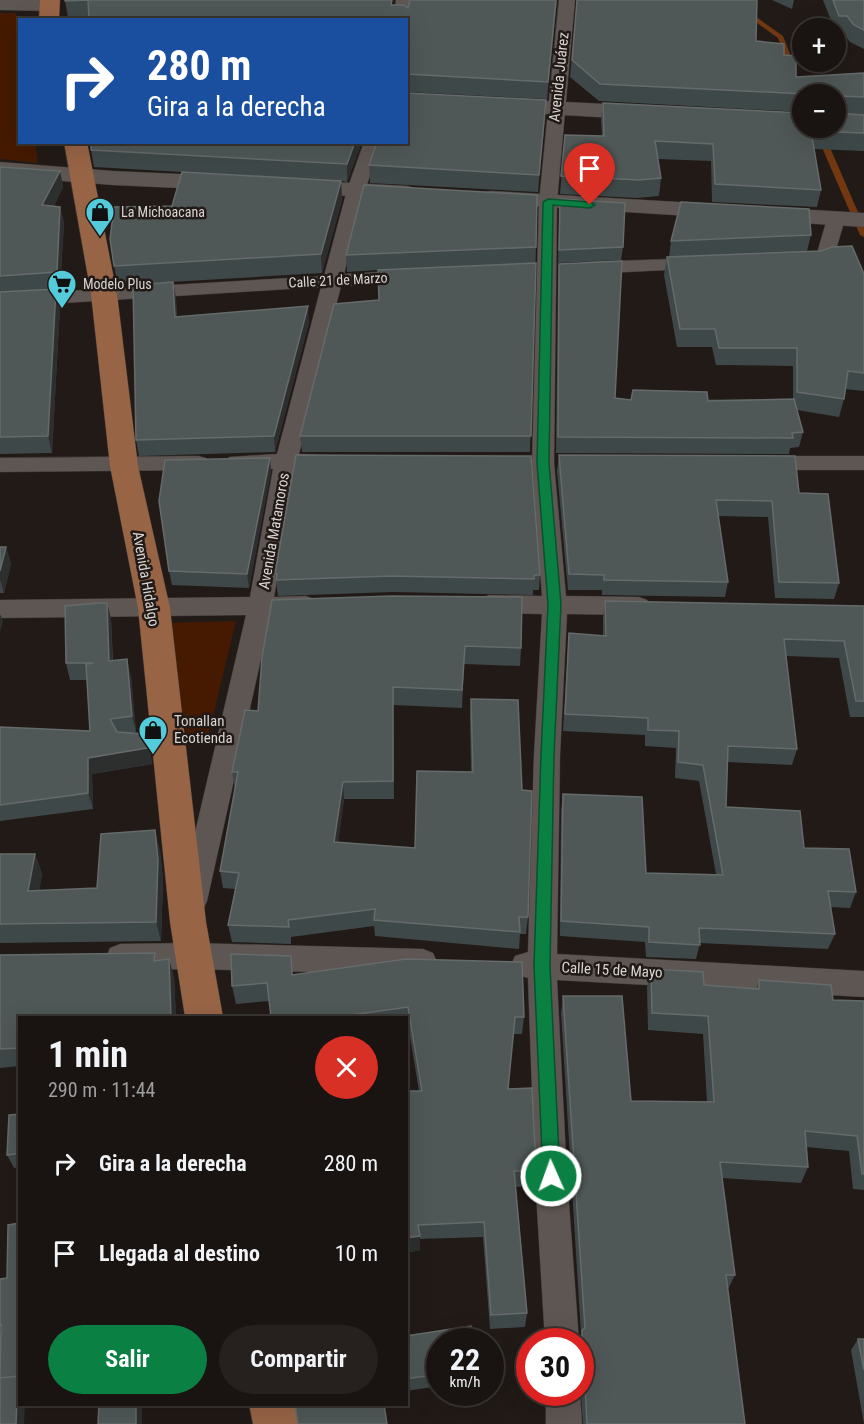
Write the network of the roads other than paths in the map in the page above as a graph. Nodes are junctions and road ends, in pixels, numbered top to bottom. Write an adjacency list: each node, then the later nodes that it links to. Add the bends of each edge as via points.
1 (404, 0): 5 (street)
2 (567, 0): 7 (street, Avenida Juárez)
3 (0, 4): 4 (main road)
4 (49, 8)
5 (401, 18)
6 (476, 105): 7 (main road)
7 (556, 109): 8 (main road); 16 (street, Avenida Juárez)
8 (673, 115)
9 (75, 144): 12 (main road, Avenida Hidalgo)
10 (372, 144): 13 (street, Avenida Matamoros)
11 (0, 169): 12 (main road)
12 (81, 176): 13 (main road); 23 (main road, Avenida Hidalgo)
13 (356, 189): 14 (main road); 22 (street, Avenida Matamoros)
14 (424, 194)
15 (469, 197): 16 (main road)
16 (548, 202): 17 (main road); 20 (street, Avenida Juárez)
17 (851, 220): 18 (street, via 823,259)
18 (782, 261)
19 (723, 263): 20 (street)
20 (540, 270): 32 (street, Avenida Juárez, via 543,463)
21 (427, 275): 22 (street, Calle 21 de Marzo)
22 (332, 280): 23 (street, Calle 21 de Marzo); 25 (street, Avenida Matamoros)
23 (104, 294): 24 (street); 30 (main road, Avenida Hidalgo)
24 (0, 301)
25 (286, 461): 26 (street); 30 (street); 35 (street, Avenida Matamoros)
26 (356, 461)
27 (744, 463): 28 (street)
28 (858, 463)
29 (0, 465): 30 (street)
30 (124, 465): 36 (main road, Avenida Hidalgo)
31 (462, 603): 32 (street)
32 (555, 604): 34 (street); 42 (street, Avenida Juárez)
33 (327, 605): 35 (street)
34 (657, 606)
35 (261, 607): 36 (street); 38 (street, Avenida Matamoros)
36 (154, 608): 37 (street); 38 (main road, Avenida Hidalgo)
37 (0, 609)
38 (190, 939): 39 (street); 40 (street); 44 (main road, Avenida Hidalgo)
39 (91, 957)
40 (449, 963)
41 (495, 964): 42 (street, Calle 15 de Mayo)
42 (542, 966): 43 (street, Calle 15 de Mayo); 45 (street, Avenida Juárez)
43 (864, 984)
44 (204, 1016)
45 (561, 1328)
46 (272, 1406): 48 (main road)
47 (564, 1406): 49 (street)
48 (276, 1424)
49 (564, 1424)

